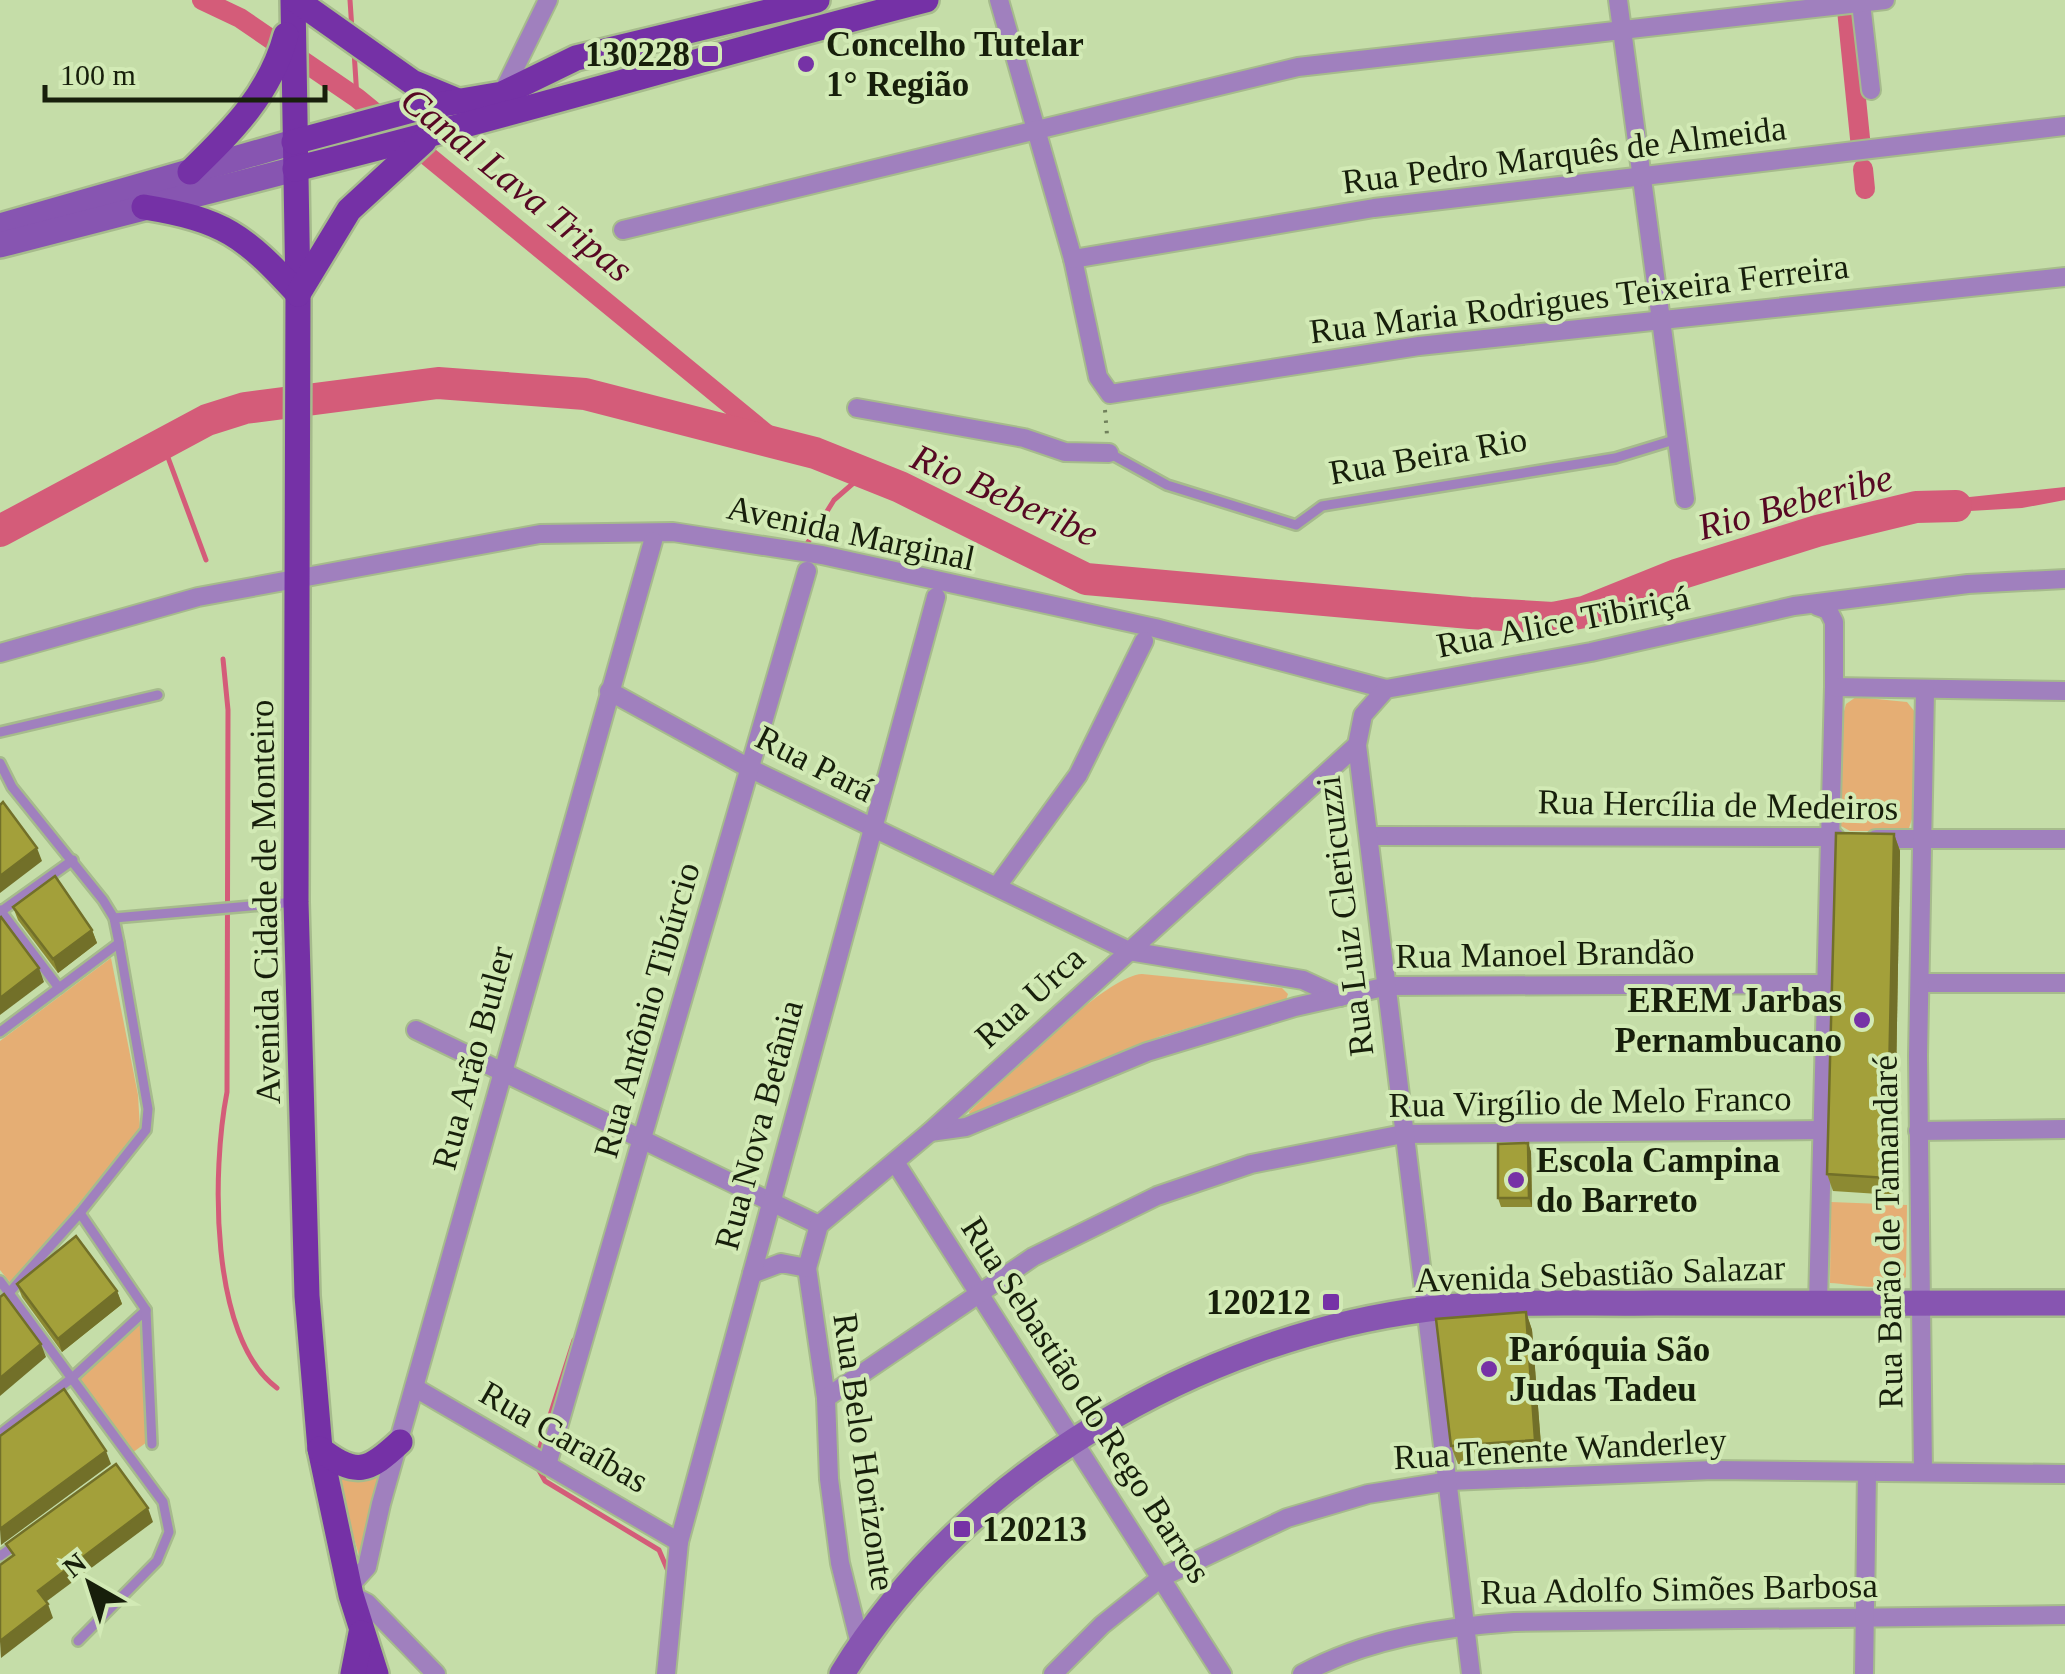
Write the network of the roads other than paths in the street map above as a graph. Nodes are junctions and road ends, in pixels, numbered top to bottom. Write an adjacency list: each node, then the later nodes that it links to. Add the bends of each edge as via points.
1 (548, 0): 15 (street)
2 (817, 0): 11 (main road)
3 (826, 0): 11 (main road, via 677,43)
4 (926, 0): 15 (main road, via 672,65 646,61)
5 (999, 0): 17 (street)
6 (1618, 0): 10 (street)
7 (1885, 0): 8 (street)
8 (1839, 4): 10 (street); 13 (street)
9 (294, 8): 12 (main road, Avenida Cidade de Monteiro); 14 (main road, via 424,88)
10 (1622, 30): 17 (street, via 1298,68); 22 (street)
11 (658, 39): 15 (main road, via 576,58)
12 (286, 61): 18 (main road, Avenida Cidade de Monteiro); 21 (main road, via 241,122)
13 (1871, 90)
14 (462, 103): 15 (main road); 18 (main road)
15 (510, 104): 19 (main road)
16 (2065, 126): 22 (street, Rua Pedro Marquês de Almeida)
17 (1036, 128): 25 (street); 27 (street)
18 (294, 142): 20 (main road, Avenida Cidade de Monteiro); 21 (street)
19 (388, 156): 20 (main road); 29 (main road)
20 (294, 169): 23 (street); 29 (main road, Avenida Cidade de Monteiro)
21 (190, 172): 24 (street)
22 (1639, 176): 27 (street, Rua Pedro Marquês de Almeida, via 1374,208); 30 (street)
23 (144, 206): 26 (street); 29 (main road, via 220,225 254,246)
24 (0, 226)
25 (624, 230)
26 (0, 245)
27 (1073, 259): 30 (street, Rua Maria Rodrigues Teixeira Ferreira, via 1104,390 1118,396 1418,346)
28 (2065, 277): 30 (street, Rua Maria Rodrigues Teixeira Ferreira)
29 (298, 294): 37 (main road, Avenida Cidade de Monteiro)
30 (1658, 320): 32 (street)
31 (857, 408): 33 (street, Rua Beira Rio, via 1024,438 1065,452)
32 (1674, 440): 33 (lane, Rua Beira Rio, via 1615,458 1322,506 1296,525 1181,490); 34 (street)
33 (1108, 453)
34 (1685, 499)
35 (653, 541): 46 (street, Rua Arão Butler)
36 (807, 571): 52 (street, Rua Antônio Tibúrcio)
37 (296, 580): 42 (street, Avenida Marginal, via 198,597); 44 (street, Avenida Marginal, via 540,534 673,532 822,555 1155,628); 62 (main road, Avenida Cidade de Monteiro)
38 (2065, 580): 40 (street, via 1968,584)
39 (936, 597): 55 (street, Rua Nova Betânia)
40 (1816, 606): 43 (street, Rua Barão de Tamandaré, via 1834,622); 44 (street, Rua Alice Tibiriçá)
41 (1144, 640): 61 (street, via 1078,775)
42 (0, 653)
43 (1834, 687): 47 (street); 57 (street, Rua Barão de Tamandaré)
44 (1386, 690): 50 (street, via 1363,716)
45 (2065, 691): 47 (street)
46 (608, 692): 52 (street, Rua Pará); 75 (street, Rua Arão Butler)
47 (1925, 692): 58 (street, Rua Barão de Tamandaré)
48 (158, 695): 49 (lane)
49 (0, 732)
50 (1357, 745): 56 (street, Rua Luiz Clericuzzi); 66 (street, Rua Urca)
51 (0, 762): 53 (lane)
52 (743, 764): 55 (street, Rua Pará); 81 (street, Rua Antônio Tibúrcio)
53 (12, 788): 54 (lane); 60 (lane)
54 (0, 796)
55 (872, 829): 61 (street, Rua Pará); 83 (street, Rua Nova Betânia)
56 (1370, 836): 57 (street, Rua Hercília de Medeiros); 70 (street, Rua Luiz Clericuzzi)
57 (1827, 837): 58 (street, Rua Hercília de Medeiros); 68 (street, Rua Barão de Tamandaré)
58 (1924, 840): 59 (street, Rua Hercília de Medeiros); 69 (street, Rua Barão de Tamandaré)
59 (2065, 840)
60 (73, 860): 63 (lane); 64 (lane)
61 (998, 884): 66 (street, Rua Pará)
62 (296, 902): 64 (lane); 104 (main road, Avenida Cidade de Monteiro, via 307,1296)
63 (0, 911): 71 (lane)
64 (114, 918): 65 (lane)
65 (119, 943): 71 (lane); 84 (lane, via 146,1130)
66 (1129, 951): 72 (street, Rua Pará, via 1302,980); 79 (street, Rua Urca)
67 (2065, 983): 69 (street)
68 (1826, 984): 70 (street, Rua Manoel Brandão); 76 (street, Rua Barão de Tamandaré)
69 (1922, 984): 77 (street, Rua Barão de Tamandaré)
70 (1388, 986): 72 (street, Rua Manoel Brandão); 80 (street, Rua Luiz Clericuzzi)
71 (59, 988): 74 (lane)
72 (1340, 997): 79 (street, Rua Manoel Brandão, via 1147,1052 966,1127)
73 (416, 1030): 75 (street)
74 (0, 1031)
75 (502, 1073): 81 (street); 98 (street, Rua Arão Butler)
76 (1821, 1130): 80 (street, Rua Virgílio de Melo Franco); 91 (street, Rua Barão de Tamandaré)
77 (1918, 1130): 78 (street); 94 (street, Rua Barão de Tamandaré)
78 (2065, 1130)
79 (930, 1132): 82 (street, Rua Urca)
80 (1403, 1134): 89 (street, Rua Virgílio de Melo Franco, via 1251,1164 1157,1196 1032,1257); 95 (street, Rua Luiz Clericuzzi)
81 (643, 1142): 83 (street); 106 (street, Rua Antônio Tibúrcio)
82 (894, 1162): 85 (street, Rua Urca); 89 (street, Rua Sebastião do Rego Barros)
83 (775, 1201): 85 (street); 87 (street, Rua Nova Betânia)
84 (80, 1212): 90 (lane); 96 (lane)
85 (820, 1225): 86 (street)
86 (807, 1268): 87 (street, via 781,1263); 99 (street, Rua Belo Horizonte)
87 (752, 1274): 113 (street, Rua Nova Betânia)
88 (0, 1281): 90 (lane)
89 (977, 1293): 99 (street, Rua Virgílio de Melo Franco); 102 (street, Rua Sebastião do Rego Barros)
90 (11, 1296): 92 (lane); 97 (lane)
91 (1818, 1302): 94 (street, Avenida Sebastião Salazar); 95 (street, Avenida Sebastião Salazar)
92 (0, 1303)
93 (2065, 1303): 94 (street, Avenida Sebastião Salazar)
94 (1921, 1304): 109 (street, Rua Barão de Tamandaré)
95 (1429, 1309): 102 (street, Avenida Sebastião Salazar, via 1278,1342 1209,1370); 111 (street, Rua Luiz Clericuzzi)
96 (146, 1310): 97 (lane); 103 (lane)
97 (72, 1378): 100 (lane); 105 (lane)
98 (416, 1388): 101 (street, Rua Arão Butler); 106 (street, Rua Caraíbas)
99 (826, 1398): 122 (street, Rua Belo Horizonte, via 840,1563)
100 (0, 1434)
101 (400, 1442): 104 (main road, via 374,1465 360,1468); 116 (street, Rua Arão Butler, via 368,1567)
102 (1073, 1442): 115 (street, Rua Sebastião do Rego Barros); 122 (street, Avenida Sebastião Salazar, via 999,1496 936,1555)
103 (152, 1444)
104 (320, 1450): 116 (main road, Avenida Cidade de Monteiro)
105 (132, 1459): 107 (lane); 121 (lane, via 163,1502 169,1532 156,1561)
106 (546, 1465): 113 (street, Rua Caraíbas)
107 (117, 1470)
108 (1867, 1472): 109 (street, Rua Tenente Wanderley); 111 (street, Rua Tenente Wanderley, via 1713,1470); 118 (street)
109 (1923, 1472): 110 (street, Rua Tenente Wanderley)
110 (2065, 1474)
111 (1450, 1481): 115 (street, Rua Tenente Wanderley, via 1368,1494 1288,1518); 119 (street, Rua Luiz Clericuzzi)
112 (29, 1535): 114 (lane)
113 (679, 1542): 126 (street, Rua Nova Betânia)
114 (0, 1556)
115 (1162, 1577): 128 (street, Rua Tenente Wanderley); 129 (street, Rua Sebastião do Rego Barros)
116 (350, 1591): 120 (main road, Avenida Cidade de Monteiro); 125 (street)
117 (2065, 1615): 118 (street, Rua Adolfo Simões Barbosa)
118 (1864, 1618): 119 (street, Rua Adolfo Simões Barbosa); 132 (street)
119 (1464, 1626): 130 (street, Rua Adolfo Simões Barbosa, via 1384,1642); 131 (street, Rua Luiz Clericuzzi)
120 (362, 1628): 123 (main road, Avenida Cidade de Monteiro); 124 (main road, Avenida Cidade de Monteiro)
121 (78, 1640)
122 (860, 1644): 127 (street, Avenida Sebastião Salazar)
123 (353, 1674)
124 (376, 1674)
125 (436, 1674)
126 (666, 1674)
127 (842, 1674)
128 (1052, 1674)
129 (1222, 1674)
130 (1302, 1674)
131 (1471, 1674)
132 (1864, 1674)

